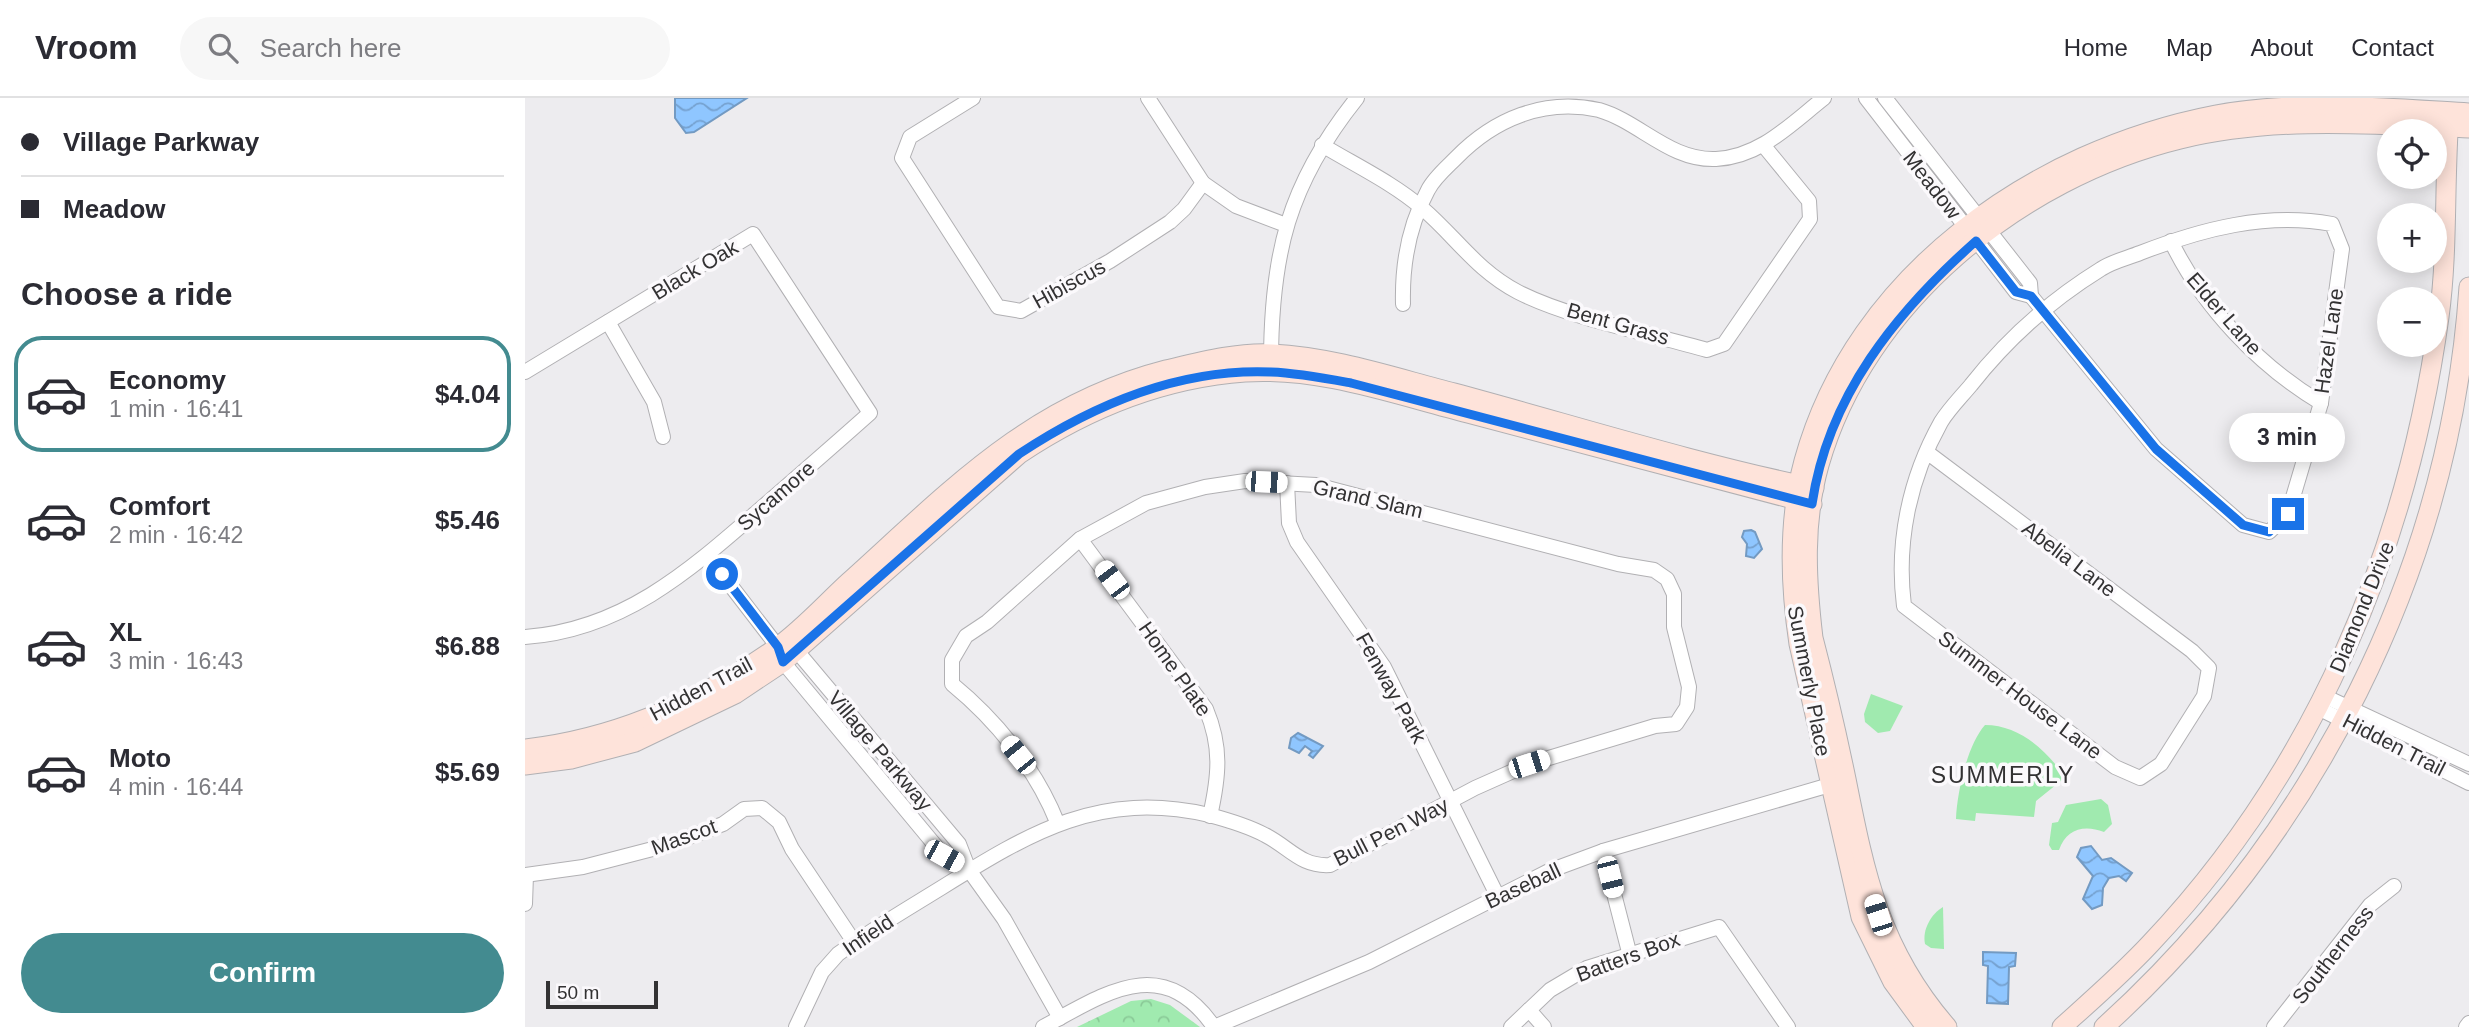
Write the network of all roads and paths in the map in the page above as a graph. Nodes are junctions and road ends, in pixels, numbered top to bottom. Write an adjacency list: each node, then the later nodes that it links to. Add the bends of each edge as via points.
1 (973, 98): 11 (street, Hibiscus, via 910,137 902,158 997,307 1021,311 1109,261 1170,222)
2 (1148, 98): 11 (street)
3 (1357, 98): 9 (street)
4 (1824, 98): 10 (street)
5 (1866, 98): 14 (street, Meadow)
6 (1885, 98): 14 (street, Meadow)
7 (2454, 113): 8 (street, Summerly Place); 14 (street, Summerly Place, via 2283,108 2217,115 2158,129 2064,164); 34 (street, Diamond Drive, via 2440,313 2420,428 2388,547)
8 (2469, 128)
9 (1322, 145): 12 (street, Bent Grass); 13 (street)
10 (1763, 146): 12 (street, via 1737,158 1711,160 1675,151 1603,111 1541,106 1493,127 1466,148 1428,190); 12 (street, Bent Grass, via 1809,201 1810,219 1724,344 1707,350 1545,304 1518,292 1467,256)
11 (1203, 183): 13 (street, via 1236,206)
12 (1422, 207): 17 (street, via 1402,272)
13 (1286, 225): 20 (street, via 1274,284)
14 (1977, 228): 18 (street, Meadow, via 2016,292 2031,296); 27 (street, Summerly Place, via 1866,363 1838,415)
15 (2171, 241): 18 (street, via 2103,267); 22 (street, Elder Lane, via 2184,269 2251,350); 22 (street, Hazel Lane, via 2229,224 2302,219 2332,224 2342,249)
16 (2469, 287): 35 (street, Diamond Drive, via 2440,470 2394,612)
17 (1402, 304)
18 (2042, 311): 25 (street, via 1995,354 1941,421); 28 (street, Meadow, via 2156,449 2243,525)
19 (608, 323): 21 (street, Black Oak); 23 (street, Black Oak, via 753,234); 24 (street, via 654,402)
20 (1271, 363): 27 (street, Hidden Trail, via 1360,369); 33 (street, Hidden Trail, via 1231,357 1132,379 1040,421 990,457)
21 (525, 372)
22 (2321, 403): 28 (street, Hazel Lane, via 2288,514)
23 (870, 414): 30 (street, Sycamore)
24 (663, 437)
25 (1928, 453): 39 (street, Summer House Lane, via 1909,496 1899,568 1904,606 2115,767); 39 (street, Abelia Lane, via 2209,668 2204,696 2161,764)
26 (1287, 483): 29 (street, Grand Slam, via 1245,481 1175,494 1146,503); 31 (street, Grand Slam, via 1336,490 1618,564 1654,569); 42 (street, Fenway Park, via 1289,523 1297,542 1384,667)
27 (1806, 494): 40 (street, Summerly Place, via 1791,562 1793,604)
28 (2269, 532)
29 (1080, 539): 43 (street, Home Plate, via 1206,709 1220,756); 44 (street, Grand Slam, via 966,636 952,660 951,684 977,705 1032,772)
30 (708, 556): 32 (street, Sycamore, via 652,596 574,627); 33 (street, Village Parkway)
31 (1667, 579): 42 (street, Bull Pen Way, via 1674,594 1674,626 1689,687 1687,707 1676,724 1655,726 1529,764)
32 (525, 637)
33 (785, 653): 36 (street, Hidden Trail, via 619,729); 38 (street, Hidden Trail, via 713,706 635,742 571,759); 46 (street, Village Parkway, via 944,856)
34 (2321, 702): 35 (street, Hidden Trail); 64 (street, Diamond Drive, via 2255,815 2203,882 2151,943)
35 (2347, 715): 37 (street); 41 (street, Hidden Trail); 65 (street, Diamond Drive, via 2292,810 2223,903 2144,991)
36 (525, 749)
37 (2469, 764)
38 (525, 765)
39 (2140, 778)
40 (1838, 782): 45 (street, Baseball); 62 (street, Summerly Place, via 1854,891 1870,938 1893,982); 63 (street, Summerly Place, via 1885,933 1923,1000)
41 (2469, 783)
42 (1451, 801): 43 (street, Bull Pen Way, via 1330,865 1317,866 1266,835); 49 (street, Fenway Park)
43 (1210, 816): 44 (street, Bull Pen Way, via 1130,806)
44 (1057, 822): 46 (street, Bull Pen Way)
45 (1603, 851): 49 (street, Baseball); 52 (street)
46 (969, 870): 51 (street, Infield); 54 (street, Village Parkway, via 1004,919)
47 (525, 876): 50 (street); 51 (street, Mascot, via 668,845 723,824 744,810 762,808 779,822)
48 (2394, 886): 66 (street, Southerness, via 2370,905)
49 (1498, 897): 58 (street, Baseball, via 1369,962)
50 (525, 904)
51 (855, 942): 56 (street, Infield, via 821,972)
52 (1629, 952): 53 (street, Batters Box, via 1587,968 1550,990); 61 (street, Batters Box, via 1719,927)
53 (1529, 1010): 59 (street, Batters Box); 60 (street)
54 (1060, 1018): 57 (street); 58 (street, via 1110,992 1149,984 1184,995)
55 (2469, 1023): 67 (street)
56 (796, 1027)
57 (1043, 1027)
58 (1214, 1027)
59 (1511, 1027)
60 (1544, 1027)
61 (1788, 1027)
62 (1926, 1027)
63 (1947, 1027)
64 (2062, 1027)
65 (2104, 1027)
66 (2274, 1027)
67 (2466, 1027)

